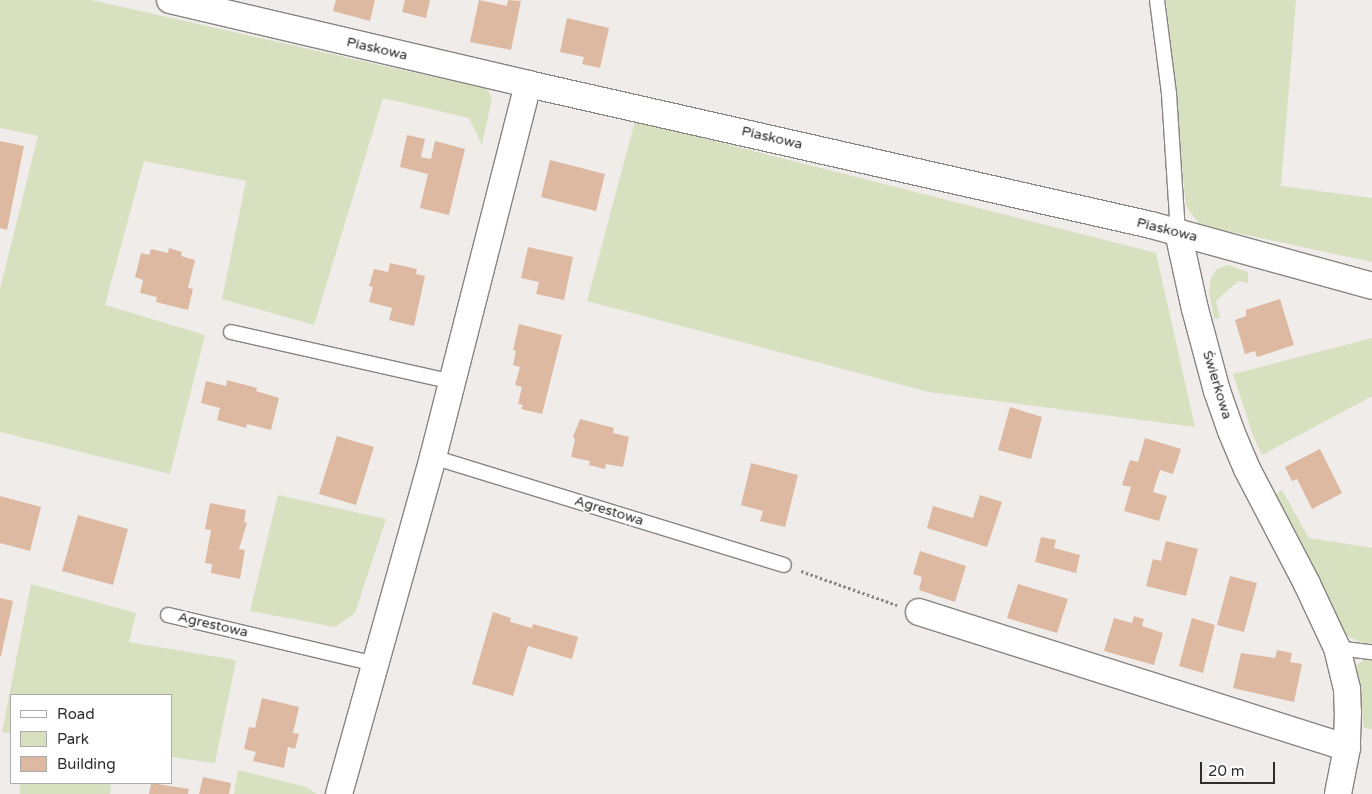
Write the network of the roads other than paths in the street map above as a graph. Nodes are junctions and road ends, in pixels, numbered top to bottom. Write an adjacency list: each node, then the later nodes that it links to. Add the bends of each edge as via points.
1 (170, 0): 3 (street, Piaskowa)
2 (1157, 0): 4 (lane, Świerkowa, via 1169,94)
3 (528, 84): 4 (street, Piaskowa); 7 (street)
4 (1178, 232): 5 (street, Piaskowa); 12 (street, Świerkowa, via 1195,309 1231,431)
5 (1372, 286)
6 (231, 332): 7 (lane)
7 (453, 382): 8 (street)
8 (433, 457): 9 (lane, Agrestowa); 14 (street)
9 (784, 565)
10 (919, 612): 15 (street)
11 (168, 615): 14 (lane, Agrestowa)
12 (1337, 648): 13 (lane); 15 (street, Świerkowa, via 1347,689)
13 (1372, 652)
14 (375, 664): 16 (street)
15 (1347, 748): 17 (street, Świerkowa)
16 (338, 794)
17 (1338, 794)

